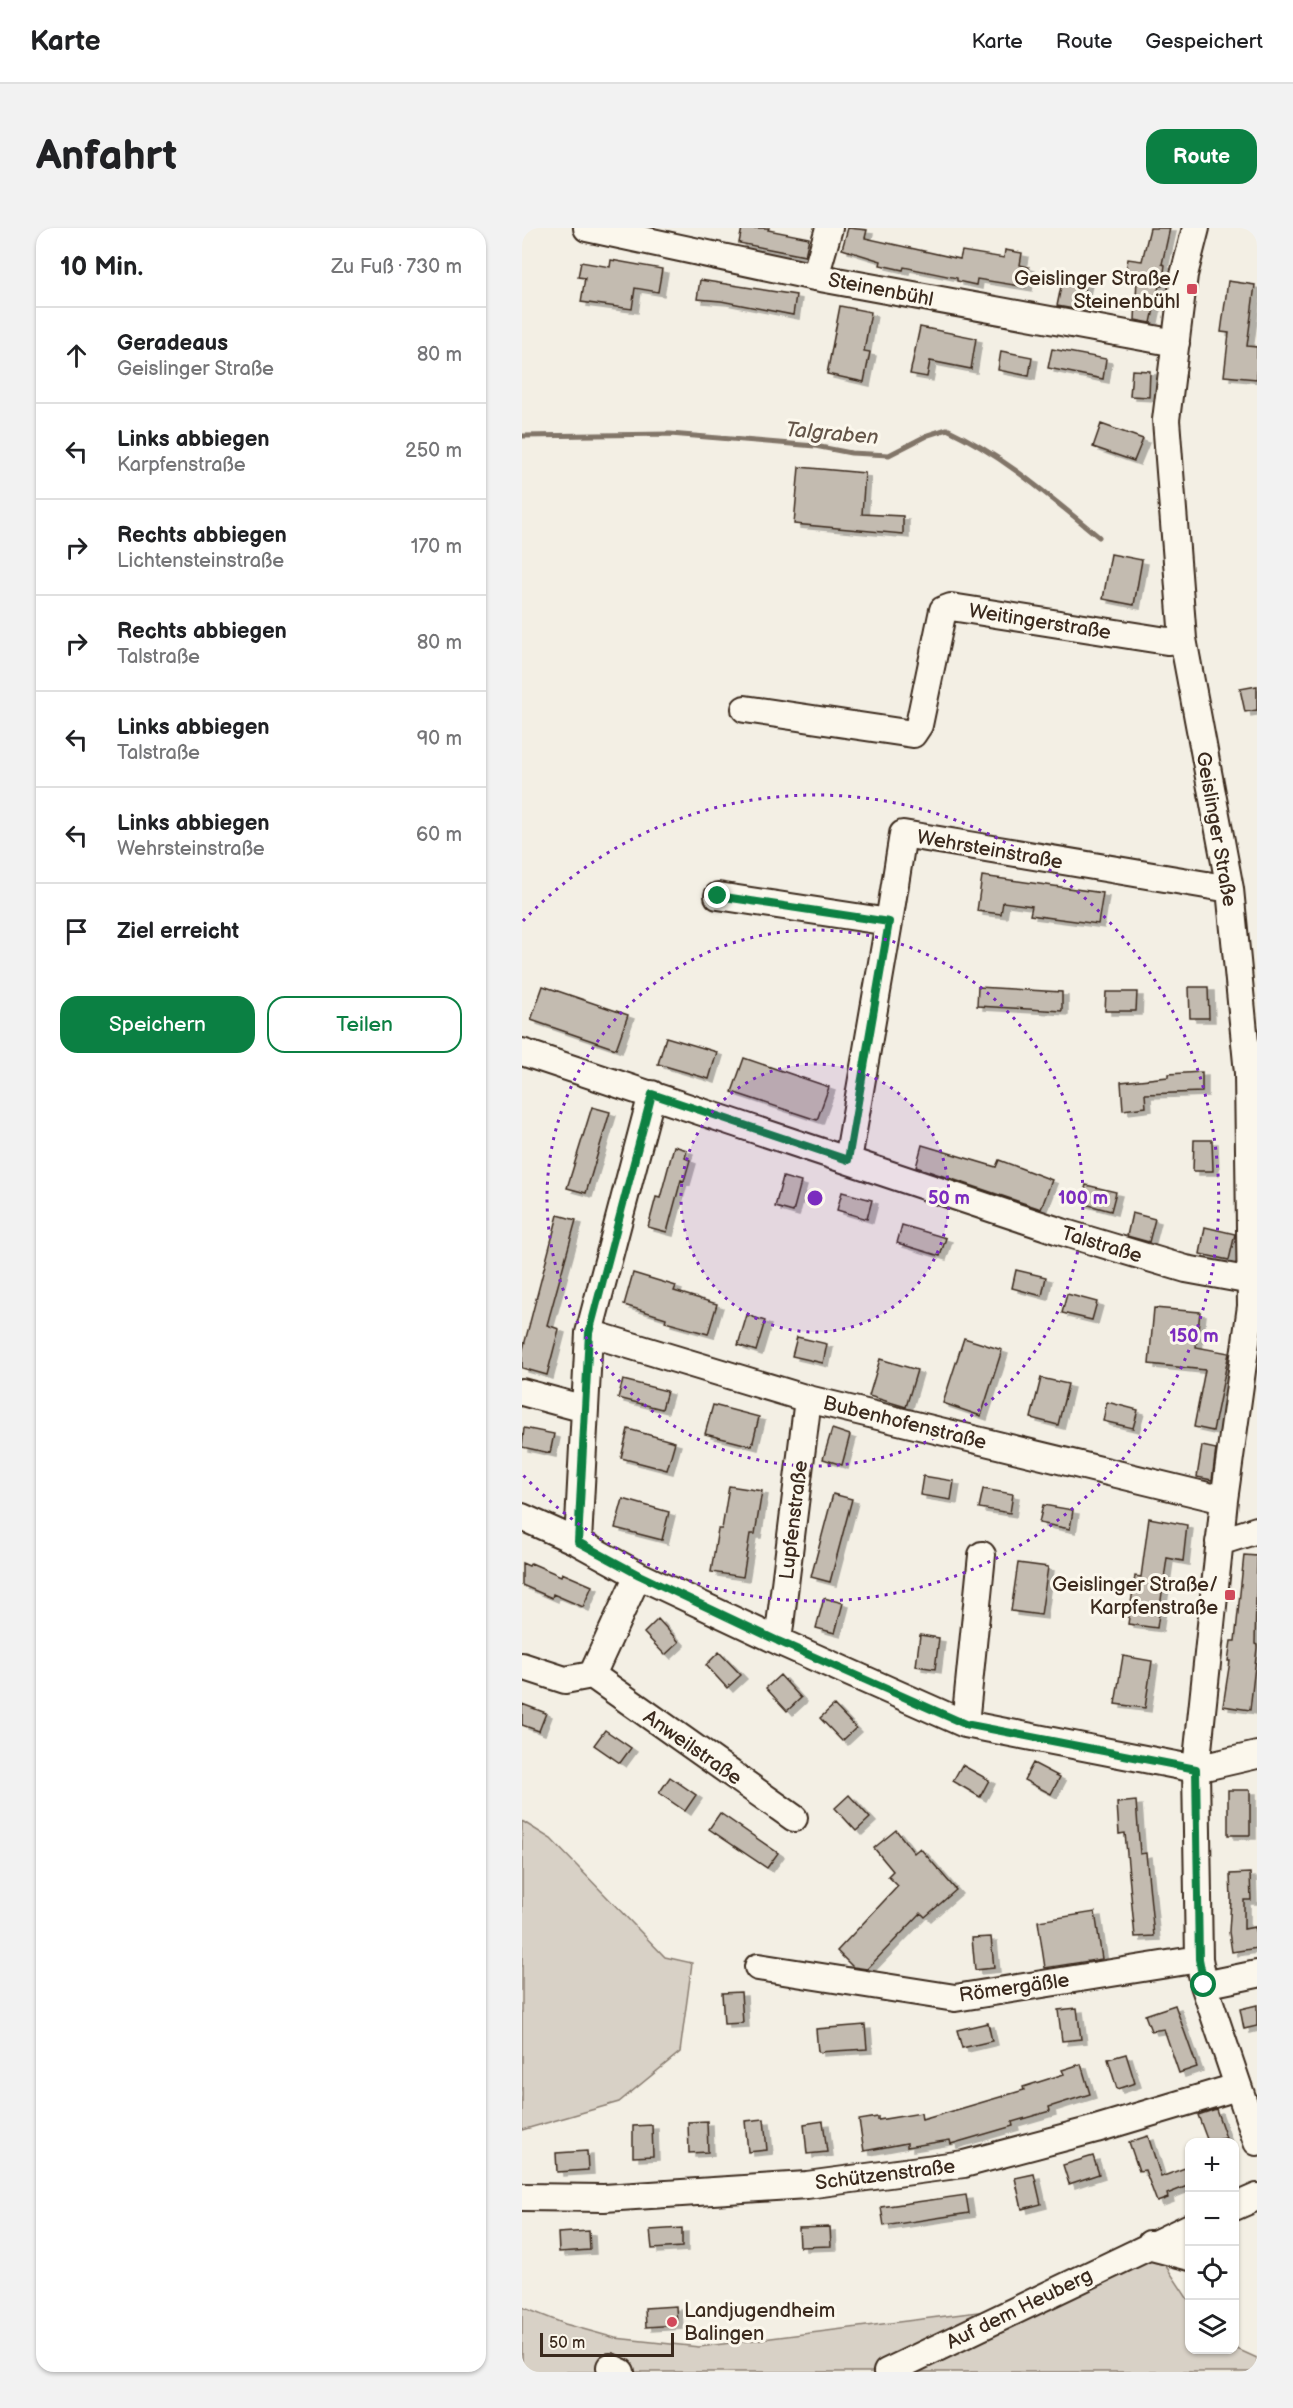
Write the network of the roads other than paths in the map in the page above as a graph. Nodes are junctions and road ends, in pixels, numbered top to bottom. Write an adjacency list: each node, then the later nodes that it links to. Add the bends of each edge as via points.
1 (587, 228): 4 (street, Steinenbühl)
2 (829, 228): 4 (street)
3 (1196, 228): 5 (street, Geislinger Straße, via 1184,275)
4 (815, 277): 5 (street, Steinenbühl)
5 (1176, 344): 6 (street, Geislinger Straße, via 1166,420)
6 (1183, 639): 7 (street, Weitingerstraße, via 1167,641 951,607 943,610 919,725 913,734); 8 (street, Geislinger Straße)
7 (745, 709)
8 (1230, 889): 10 (street, Wehrsteinstraße, via 903,834); 14 (street, Geislinger Straße, via 1248,1073)
9 (718, 896): 10 (street)
10 (889, 922): 13 (street)
11 (522, 1052): 12 (street, Talstraße)
12 (652, 1094): 13 (street, Talstraße); 15 (street)
13 (848, 1160): 14 (street, Talstraße, via 1140,1256)
14 (1254, 1282): 19 (street, Geislinger Straße)
15 (589, 1333): 17 (street, Bubenhofenstraße); 18 (street)
16 (522, 1392): 18 (street)
17 (808, 1399): 19 (street, Bubenhofenstraße); 26 (street, Lupfenstraße)
18 (585, 1409): 22 (street)
19 (1224, 1500): 23 (street, Geislinger Straße)
20 (522, 1517): 22 (street)
21 (1257, 1530): 23 (street)
22 (578, 1542): 25 (street)
23 (1220, 1542): 31 (street, Geislinger Straße)
24 (982, 1556): 29 (street)
25 (639, 1575): 26 (street); 28 (street)
26 (778, 1641): 29 (street)
27 (522, 1666): 28 (street, via 565,1680)
28 (592, 1676): 32 (street, Anweilstraße)
29 (965, 1724): 31 (street)
30 (1257, 1755): 31 (street)
31 (1196, 1769): 33 (street, Geislinger Straße)
32 (794, 1818)
33 (1199, 1959): 34 (street, Römergäßle, via 955,1998); 36 (street, Geislinger Straße)
34 (758, 1967)
35 (1257, 1974): 36 (street)
36 (1204, 1985): 37 (street, Geislinger Straße)
37 (1237, 2086): 38 (street, Geislinger Straße); 39 (street, Schützenstraße, via 1096,2130 964,2164 807,2185 604,2198)
38 (1257, 2142)
39 (522, 2197)
40 (1257, 2197): 41 (street)
41 (1239, 2205)
42 (1185, 2229): 43 (street, Auf dem Heuberg)
43 (1150, 2244): 44 (street); 45 (street, Auf dem Heuberg)
44 (1185, 2256)
45 (886, 2372)

